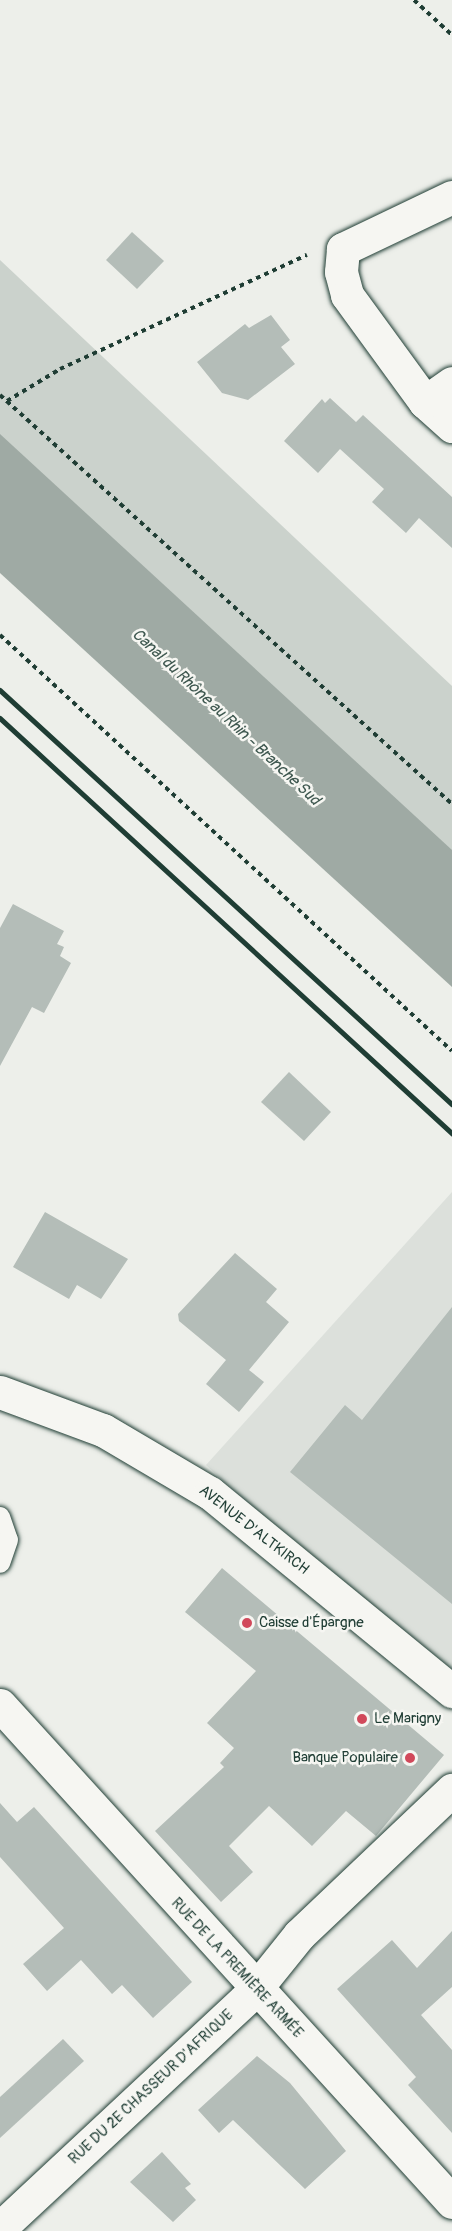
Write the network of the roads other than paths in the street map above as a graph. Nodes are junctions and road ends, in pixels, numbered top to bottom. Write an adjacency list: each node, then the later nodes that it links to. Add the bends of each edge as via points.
1 (452, 197): 3 (street, via 343,249 347,296)
2 (452, 384): 3 (street)
3 (426, 402): 4 (street)
4 (452, 426)
5 (0, 1392): 8 (street, AVENUE D'ALTKIRCH, via 103,1430 210,1493)
6 (0, 1517): 7 (lane, via 8,1540)
7 (0, 1563)
8 (452, 1691)
9 (0, 1706): 11 (street, RUE DE LA PREMIÈRE ARMÉE)
10 (452, 1790): 11 (street, RUE DU 2E CHASSEUR D'AFRIQUE, via 298,1935)
11 (254, 1991): 12 (street, RUE DE LA PREMIÈRE ARMÉE); 13 (street, RUE DU 2E CHASSEUR D'AFRIQUE)
12 (452, 2202)
13 (0, 2228)

